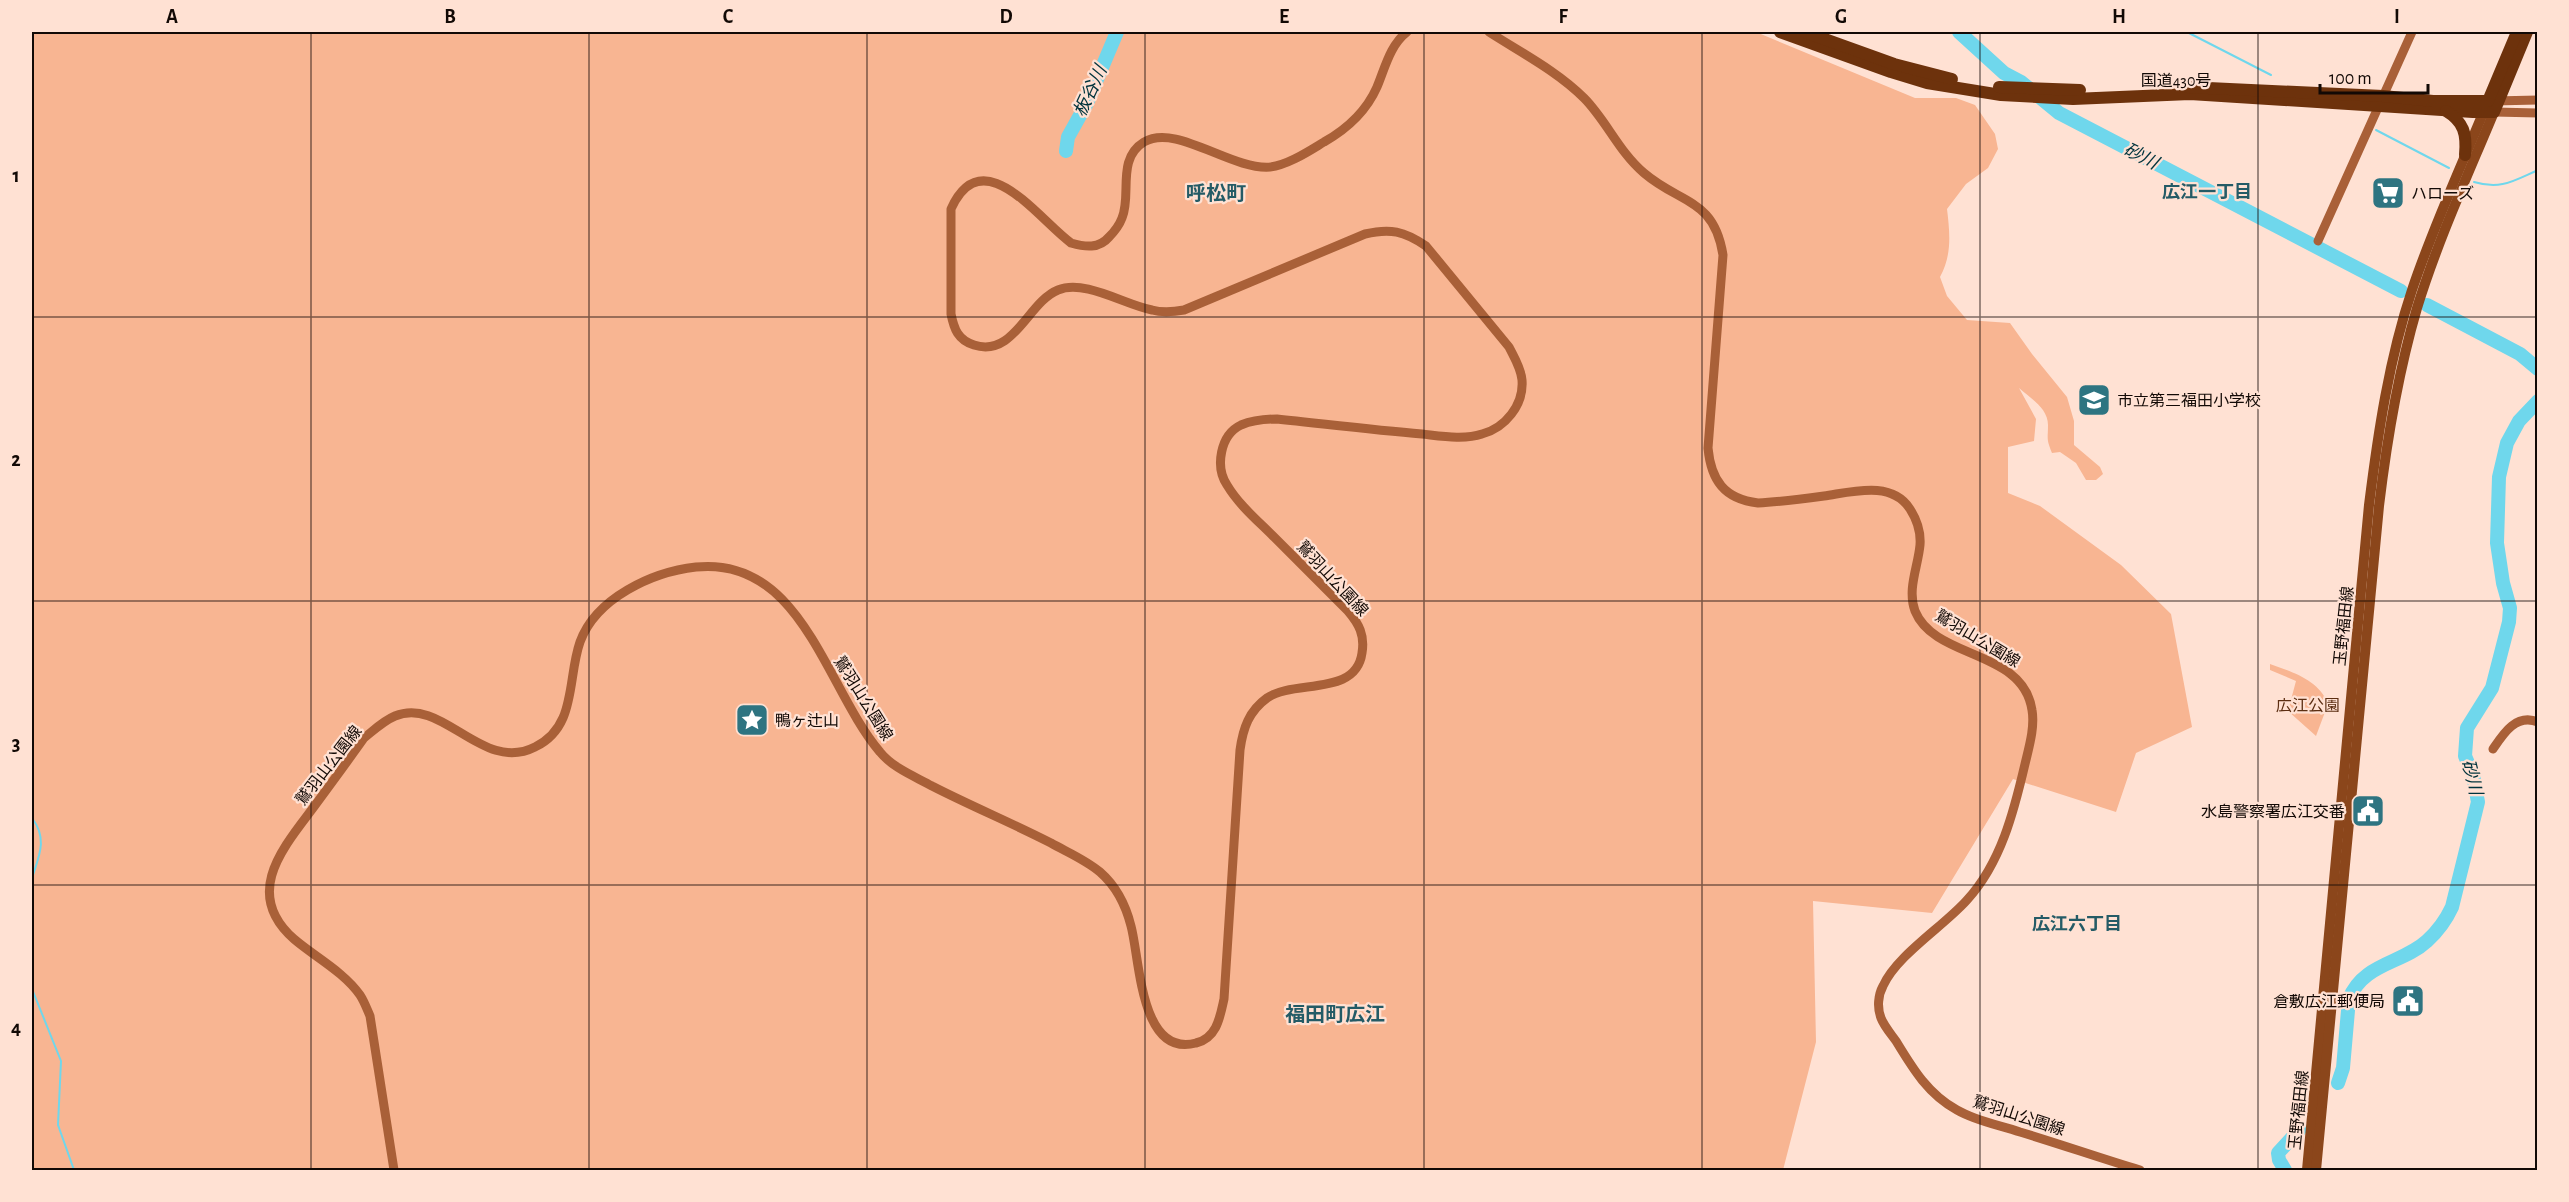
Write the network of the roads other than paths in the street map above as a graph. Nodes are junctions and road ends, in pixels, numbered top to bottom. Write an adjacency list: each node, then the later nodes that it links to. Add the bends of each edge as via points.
1 (1407, 32): 19 (main road, 鷲羽山公園線, via 1391,52 1368,105 1355,120 1291,160 1273,167 1254,167 1176,139 1159,137 1143,143 1127,166 1123,217 1105,241 1093,246 1071,243 1017,195 993,180 968,186 958,194 951,209 951,314 955,330 963,340 976,346 1001,343 1042,301 1059,290 1075,287 1094,291 1167,313 1184,310 1365,234 1384,230 1413,237 1426,246 1509,347 1518,364 1522,394 1516,408 1496,429 1480,435 1449,436 1277,419 1238,426 1226,440 1221,471 1226,485 1348,611 1360,626 1363,641 1362,656 1355,669 1343,678 1276,694 1248,719 1240,750 1224,999 1213,1033 1203,1041 1182,1045 1162,1035 1155,1026 1144,997 1125,908 1100,872 892,764 862,730 793,609 782,597 743,573 729,569 682,569 625,592 604,606 590,623 580,643 564,718 553,735 519,753 502,753 433,718 415,713 397,715 364,738 276,861 269,889 277,920 291,937 360,995 370,1016)
2 (1490, 32): 18 (main road, 鷲羽山公園線, via 1582,96 1645,174 1699,208 1714,225 1722,255 1708,448 1716,481 1746,502 1871,490 1894,494 1905,501 1920,532 1913,598 1922,621 1946,640 2003,668 2024,687 2033,712 2032,728 2014,807 1999,849 1967,900 1890,974 1879,1006 1881,1017 1916,1074 1946,1104 1973,1117)
3 (1780, 32): 8 (highway, 国道430号, via 1927,83)
4 (1805, 32): 8 (highway, 国道430号, via 1929,74)
5 (2412, 32): 10 (main road)
6 (2517, 32): 11 (highway)
7 (2527, 32): 11 (highway)
8 (2032, 94): 10 (highway, 国道430号, via 2190,94)
9 (2538, 100): 11 (main road)
10 (2380, 101): 11 (highway, 国道430号); 12 (highway, 国道430号); 15 (main road)
11 (2491, 106): 12 (highway, 国道430号); 13 (main road); 14 (main road, 玉野福田線); 23 (main road, 玉野福田線, via 2417,308 2387,444)
12 (2446, 111): 14 (highway, via 2463,126)
13 (2538, 112)
14 (2465, 154): 22 (main road, 玉野福田線, via 2412,290 2377,442)
15 (2318, 241)
16 (2538, 722): 17 (main road, via 2516,722)
17 (2493, 749)
18 (2106, 1160): 20 (main road); 21 (main road, 鷲羽山公園線)
19 (394, 1170)
20 (2103, 1170)
21 (2140, 1170)
22 (2307, 1170)
23 (2316, 1170)

